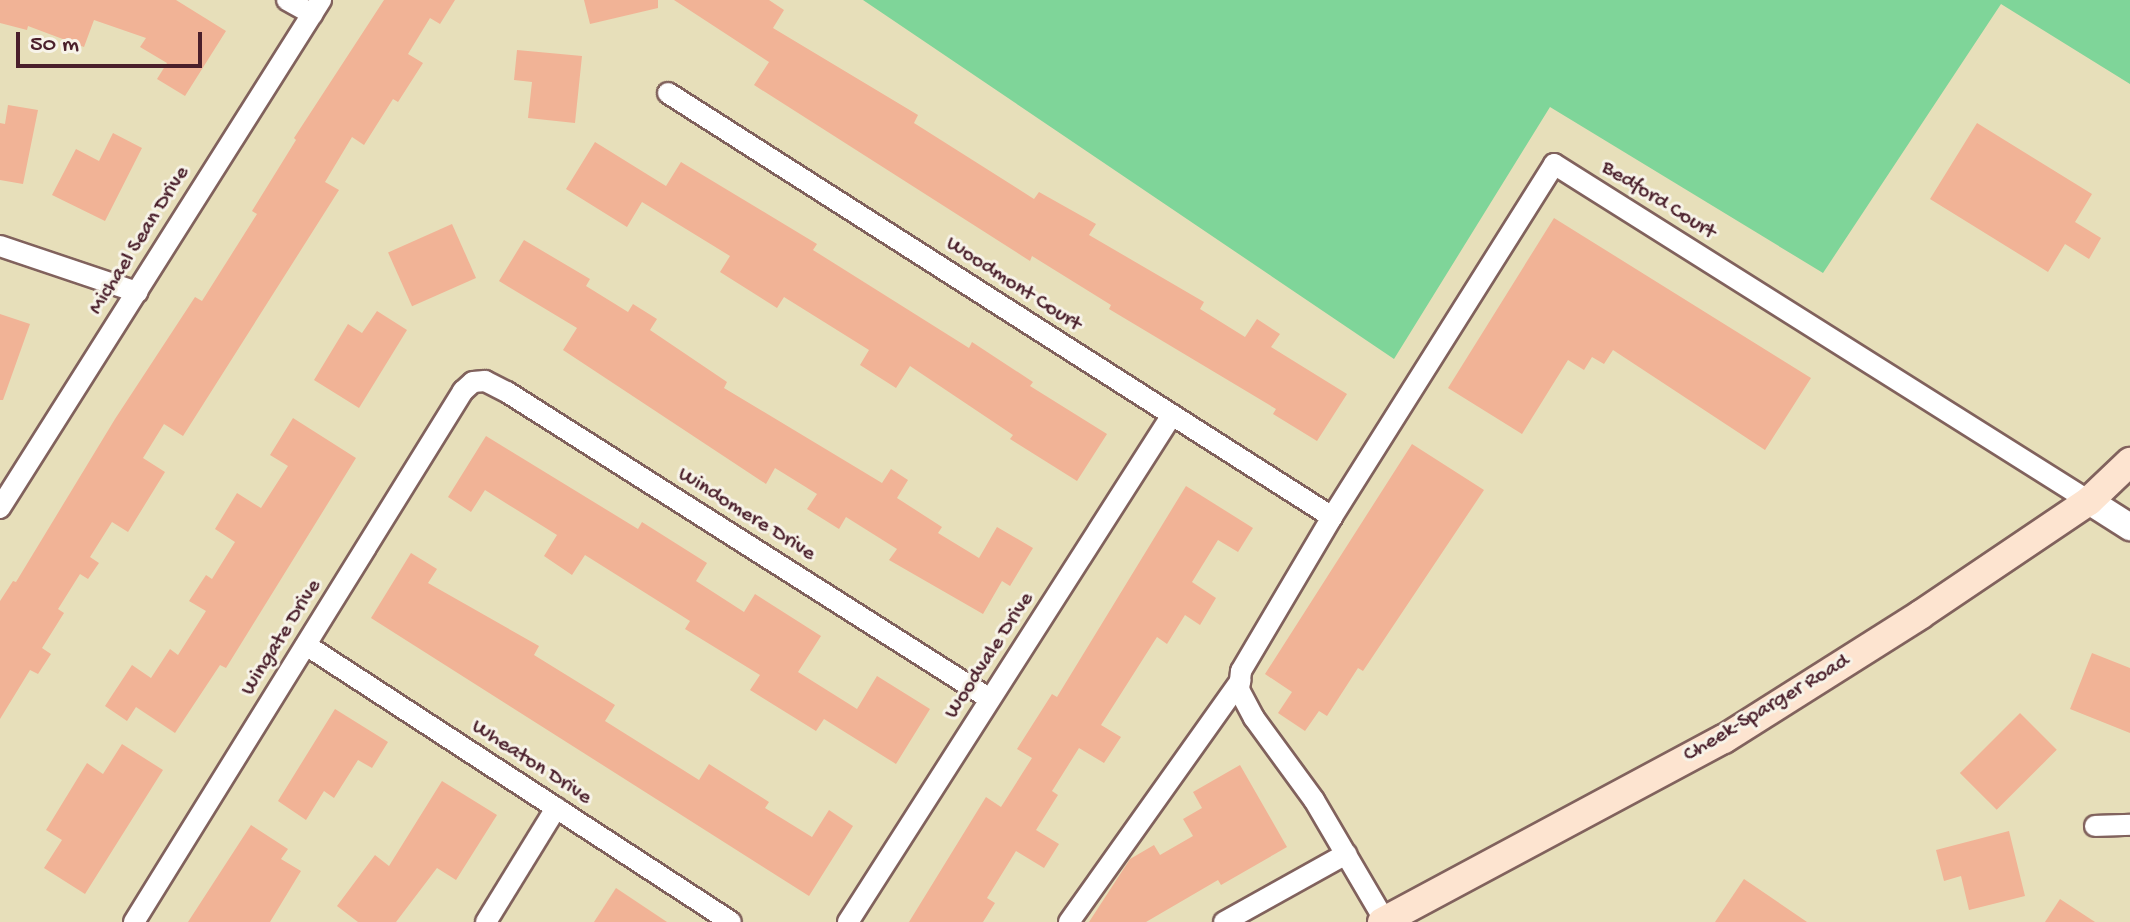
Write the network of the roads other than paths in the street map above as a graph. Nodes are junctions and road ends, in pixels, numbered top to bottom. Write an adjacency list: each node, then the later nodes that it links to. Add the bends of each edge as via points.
1 (287, 0): 2 (street)
2 (316, 7): 5 (street, Michael Sean Drive)
3 (668, 93): 7 (street, Woodmont Court)
4 (0, 246): 5 (street)
5 (137, 292): 10 (street, Michael Sean Drive)
6 (473, 382): 13 (street, Wingate Drive); 15 (street, Windomere Drive, via 485,381 507,392)
7 (1172, 415): 11 (street, Woodmont Court); 15 (street, Woodvale Drive)
8 (2130, 462): 9 (main road, Cheek-Sparger Road)
9 (2089, 501): 11 (street, Bedford Court, via 1554,164); 12 (street); 20 (main road, Cheek-Sparger Road, via 1724,739)
10 (0, 508)
11 (1332, 517): 14 (street, via 1259,638)
12 (2130, 527)
13 (306, 645): 16 (street, Wheaton Drive); 21 (street, Wingate Drive)
14 (1240, 681): 19 (street, via 1239,690 1254,718); 25 (street)
15 (990, 699): 24 (street, Woodvale Drive)
16 (556, 808): 22 (street); 23 (street, Wheaton Drive)
17 (2130, 825): 18 (street)
18 (2095, 826)
19 (1346, 854): 20 (street); 26 (street)
20 (1384, 921)
21 (134, 922)
22 (486, 922)
23 (731, 922)
24 (848, 922)
25 (1069, 922)
26 (1224, 922)

